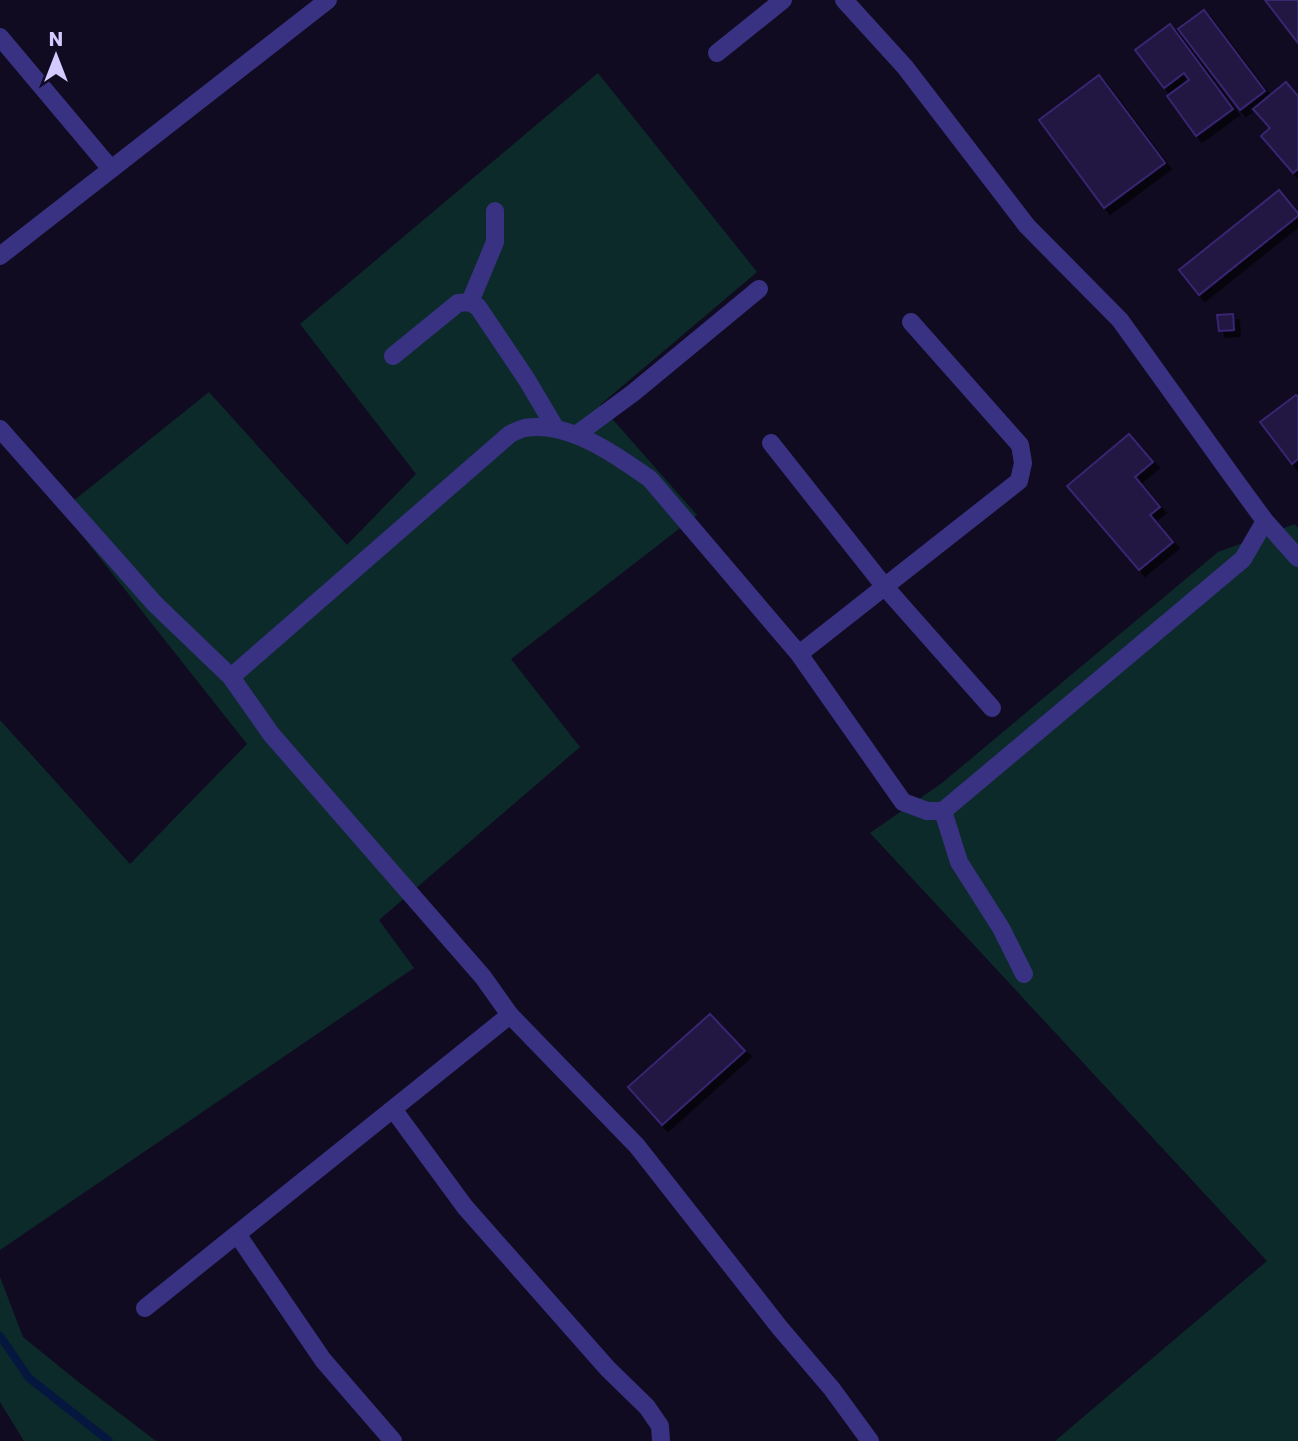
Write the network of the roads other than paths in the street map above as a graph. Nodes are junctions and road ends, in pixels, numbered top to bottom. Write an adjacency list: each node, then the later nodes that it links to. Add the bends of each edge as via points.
1 (328, 0): 6 (street)
2 (783, 0): 5 (street)
3 (844, 0): 17 (street, via 905,67 1027,226 1120,320)
4 (0, 37): 6 (street)
5 (717, 53)
6 (111, 169): 8 (street)
7 (495, 211): 10 (street, via 495,242)
8 (0, 256)
9 (760, 289): 15 (street)
10 (470, 302): 12 (street, via 458,303); 14 (street, via 478,307)
11 (911, 322): 19 (street, via 1020,445 1023,463 1019,481)
12 (393, 356)
13 (0, 429): 21 (street, via 155,604)
14 (556, 429): 15 (street); 21 (street, via 524,428 510,434)
15 (576, 435): 20 (street, via 650,478)
16 (771, 443): 19 (street)
17 (1265, 520): 18 (street); 23 (street, via 1243,559)
18 (1298, 558)
19 (885, 587): 20 (street); 22 (street)
20 (799, 654): 23 (street, via 903,802 927,811)
21 (231, 677): 25 (street, via 271,734 483,977)
22 (992, 708)
23 (943, 811): 24 (street, via 959,862)
24 (1024, 974)
25 (510, 1015): 26 (street); 31 (street, via 637,1146)
26 (393, 1109): 27 (street); 30 (street, via 465,1207 647,1407 660,1426)
27 (237, 1234): 28 (street); 29 (street, via 323,1360)
28 (145, 1308)
29 (393, 1441)
30 (661, 1441)
31 (870, 1441)

